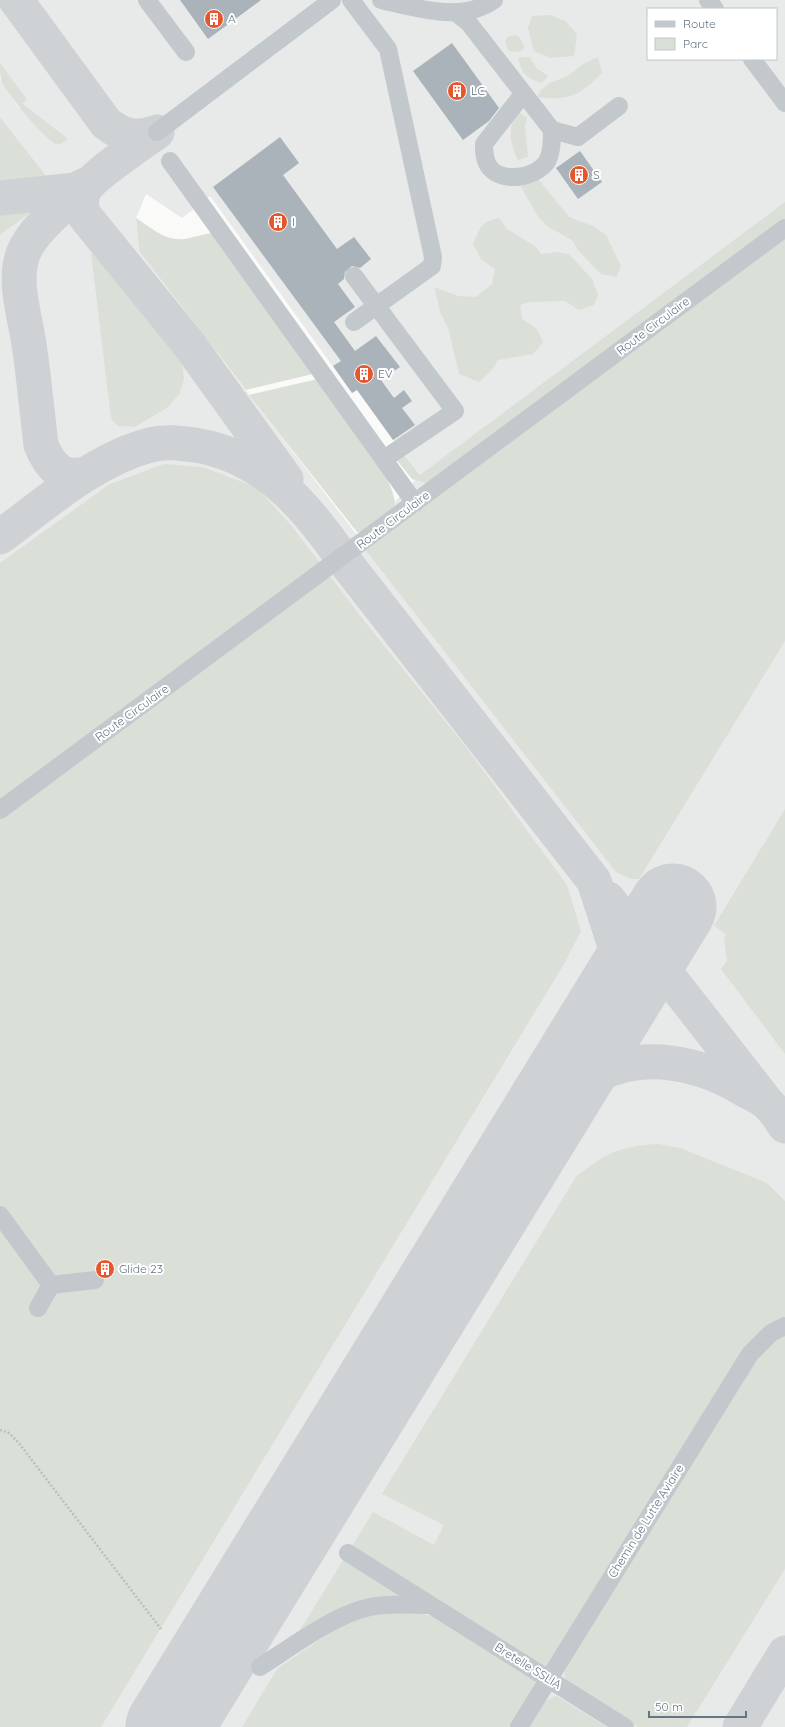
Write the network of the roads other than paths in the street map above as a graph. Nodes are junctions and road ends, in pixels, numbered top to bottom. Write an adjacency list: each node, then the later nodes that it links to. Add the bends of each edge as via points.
1 (147, 0): 7 (lane)
2 (332, 0): 13 (lane)
3 (350, 0): 17 (lane, via 388,49 433,257 432,266)
4 (381, 0): 6 (lane, via 420,9)
5 (494, 0): 6 (lane, via 483,8)
6 (455, 12): 9 (lane, via 468,22)
7 (186, 52)
8 (753, 60): 10 (lane)
9 (523, 94): 12 (lane); 12 (lane, via 484,144 490,168 510,177 520,177 538,170 546,162 552,142)
10 (785, 103)
11 (619, 106): 12 (lane, via 578,137)
12 (552, 130)
13 (157, 132)
14 (170, 160): 19 (lane)
15 (785, 228): 20 (lane, Route Circulaire)
16 (354, 276): 17 (lane)
17 (376, 306): 18 (lane); 19 (lane, via 455,411)
18 (354, 322)
19 (384, 459): 20 (lane)
20 (415, 503): 21 (lane, Route Circulaire)
21 (0, 810)
22 (0, 1215): 24 (lane)
23 (95, 1280): 24 (lane)
24 (51, 1284): 25 (lane)
25 (38, 1308)
26 (785, 1326): 30 (lane, Chemin de Lutte Aviaire, via 771,1333 750,1354)
27 (348, 1553): 28 (lane, Bretelle SSLIA)
28 (431, 1605): 29 (lane, via 370,1607 350,1613); 30 (lane, Bretelle SSLIA)
29 (260, 1667)
30 (549, 1679): 31 (lane, Chemin de Lutte Aviaire); 32 (lane, Bretelle SSLIA)
31 (519, 1727)
32 (625, 1727)

